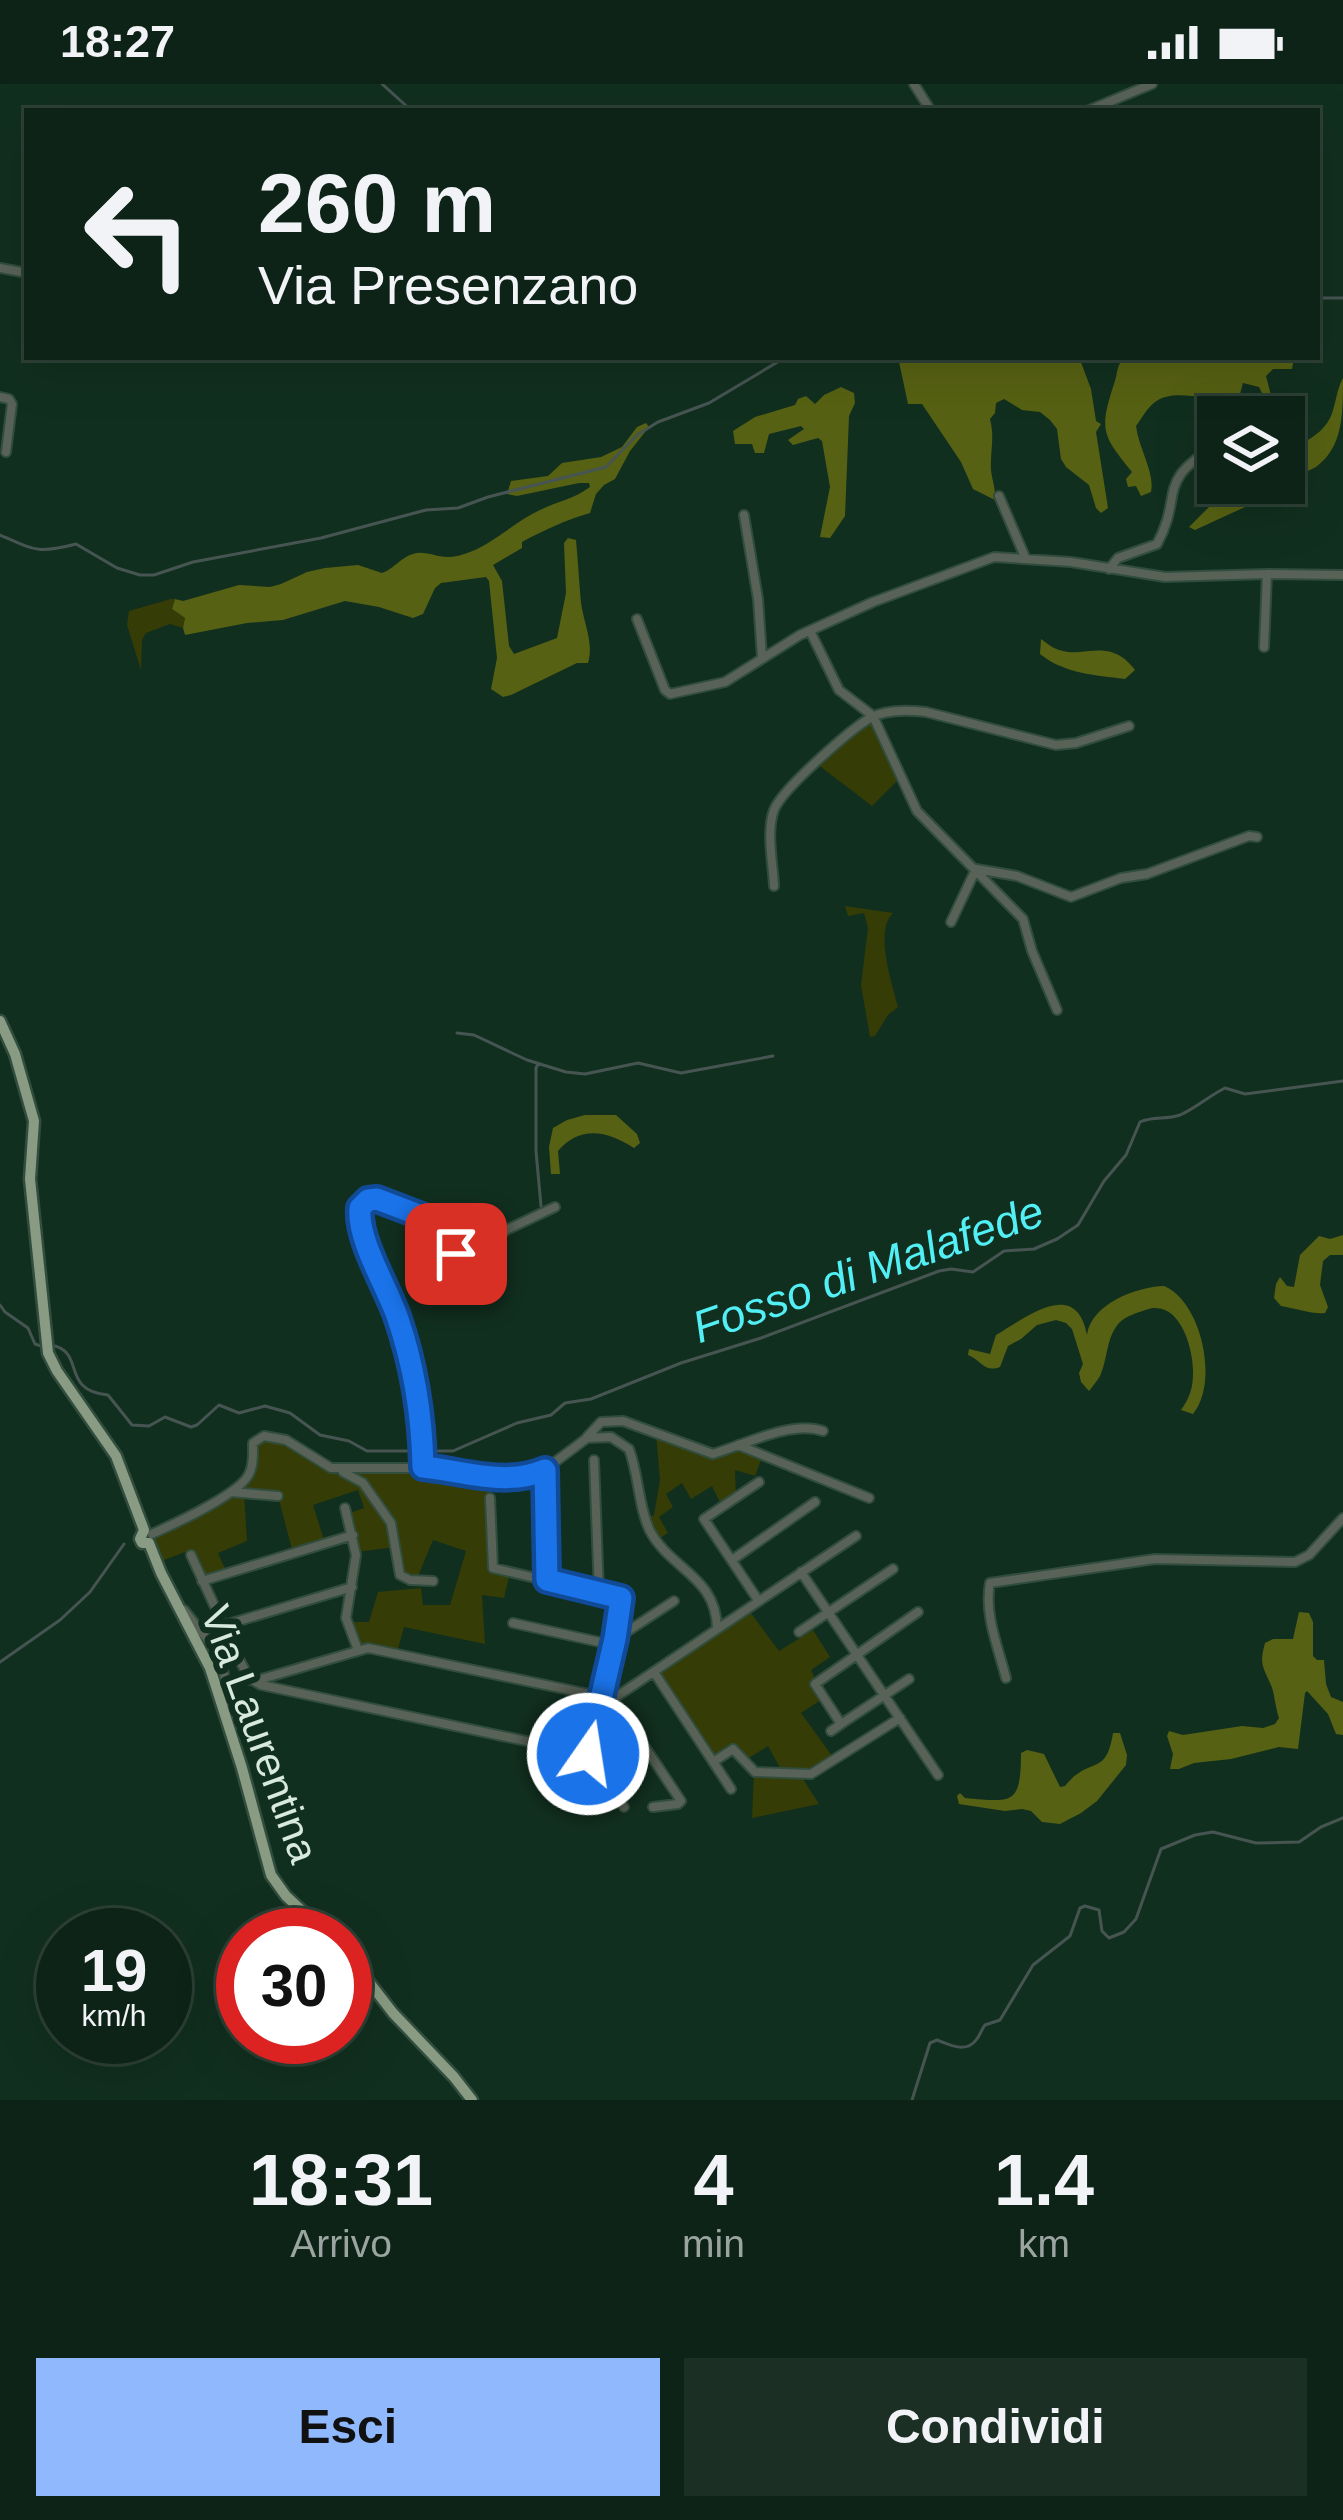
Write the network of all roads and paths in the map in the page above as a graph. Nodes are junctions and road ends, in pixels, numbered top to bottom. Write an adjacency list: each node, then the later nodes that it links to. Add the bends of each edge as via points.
1 (1152, 84): 2 (street)
2 (1094, 108)
3 (0, 397): 4 (street, via 12,404)
4 (6, 452)
5 (1197, 458): 9 (street, via 1171,491 1157,544)
6 (999, 496): 8 (street)
7 (744, 515): 15 (street)
8 (1025, 557): 9 (street); 13 (street, via 982,560)
9 (1109, 569): 10 (street, via 1165,578)
10 (1267, 574): 11 (street); 14 (street)
11 (1343, 575)
12 (637, 619): 15 (street, via 670,694 721,684)
13 (810, 631): 15 (street); 16 (street, via 836,686)
14 (1264, 647)
15 (762, 658)
16 (873, 716): 17 (street, via 926,712 1058,745); 19 (street, via 917,811); 20 (street, via 776,806)
17 (1129, 726)
18 (1257, 837): 19 (street, via 1071,897)
19 (976, 869): 21 (street); 22 (street, via 1023,919)
20 (774, 886)
21 (951, 922)
22 (1057, 1010)
23 (0, 1021): 41 (main road, Via Laurentina, via 34,1120 30,1179 47,1345 119,1461)
24 (555, 1207): 28 (street, via 466,1257 429,1218 377,1199 360,1208 406,1345)
25 (823, 1431): 27 (street, via 810,1426)
26 (586, 1438): 27 (street, via 599,1423 618,1420 711,1454); 31 (street); 59 (street, via 610,1437 628,1448 649,1528 706,1590)
27 (737, 1444): 36 (street)
28 (423, 1456): 30 (street, via 370,1470); 31 (street, via 509,1478)
29 (595, 1460): 51 (street)
30 (331, 1468): 33 (street, via 286,1440 260,1437 248,1477); 49 (street, via 360,1480 388,1517 400,1575)
31 (545, 1470): 47 (street)
32 (759, 1481): 44 (street, via 704,1519)
33 (230, 1492): 34 (street); 41 (street)
34 (278, 1496)
35 (490, 1498): 47 (street, via 492,1567)
36 (868, 1498)
37 (815, 1502): 44 (street)
38 (345, 1508): 40 (street)
39 (1343, 1518): 68 (street, via 1294,1562 1155,1559 991,1582 988,1612)
40 (353, 1535): 48 (street); 50 (street)
41 (148, 1536): 52 (main road, Via Laurentina)
42 (856, 1536): 46 (street)
43 (191, 1555): 48 (street)
44 (732, 1560): 54 (street)
45 (893, 1569): 56 (street)
46 (801, 1572): 54 (street); 56 (street)
47 (547, 1580): 51 (street)
48 (202, 1581): 58 (street)
49 (434, 1581)
50 (352, 1587): 58 (street); 62 (street, via 346,1618)
51 (599, 1592): 61 (street, via 621,1598)
52 (176, 1599): 65 (street); 70 (main road, Via Laurentina)
53 (674, 1600): 61 (street)
54 (758, 1600): 59 (street)
55 (918, 1612): 63 (street)
56 (828, 1613): 60 (street); 63 (street)
57 (513, 1623): 61 (street)
58 (222, 1626): 64 (street)
59 (717, 1629): 66 (street)
60 (800, 1632)
61 (614, 1642): 72 (street)
62 (358, 1650): 69 (street); 72 (street)
63 (856, 1654): 71 (street); 75 (street, via 815,1684)
64 (238, 1657): 65 (street); 69 (street, via 250,1680)
65 (220, 1663): 70 (street)
66 (654, 1672): 73 (street); 78 (street)
67 (909, 1678): 71 (street)
68 (1006, 1678)
69 (264, 1682): 77 (street)
70 (220, 1685): 83 (main road, Via Laurentina, via 271,1875)
71 (885, 1695): 74 (street); 75 (street)
72 (602, 1697): 73 (street); 77 (street)
73 (613, 1700): 81 (street, via 681,1801)
74 (900, 1718): 78 (street, via 809,1774 755,1772 733,1749); 79 (street)
75 (842, 1724): 76 (street)
76 (832, 1731)
77 (588, 1754): 82 (street)
78 (713, 1762): 80 (street)
79 (938, 1774)
80 (731, 1789)
81 (653, 1807)
82 (624, 1808)
83 (297, 1908)
84 (372, 1986): 85 (main road)
85 (472, 2100)

